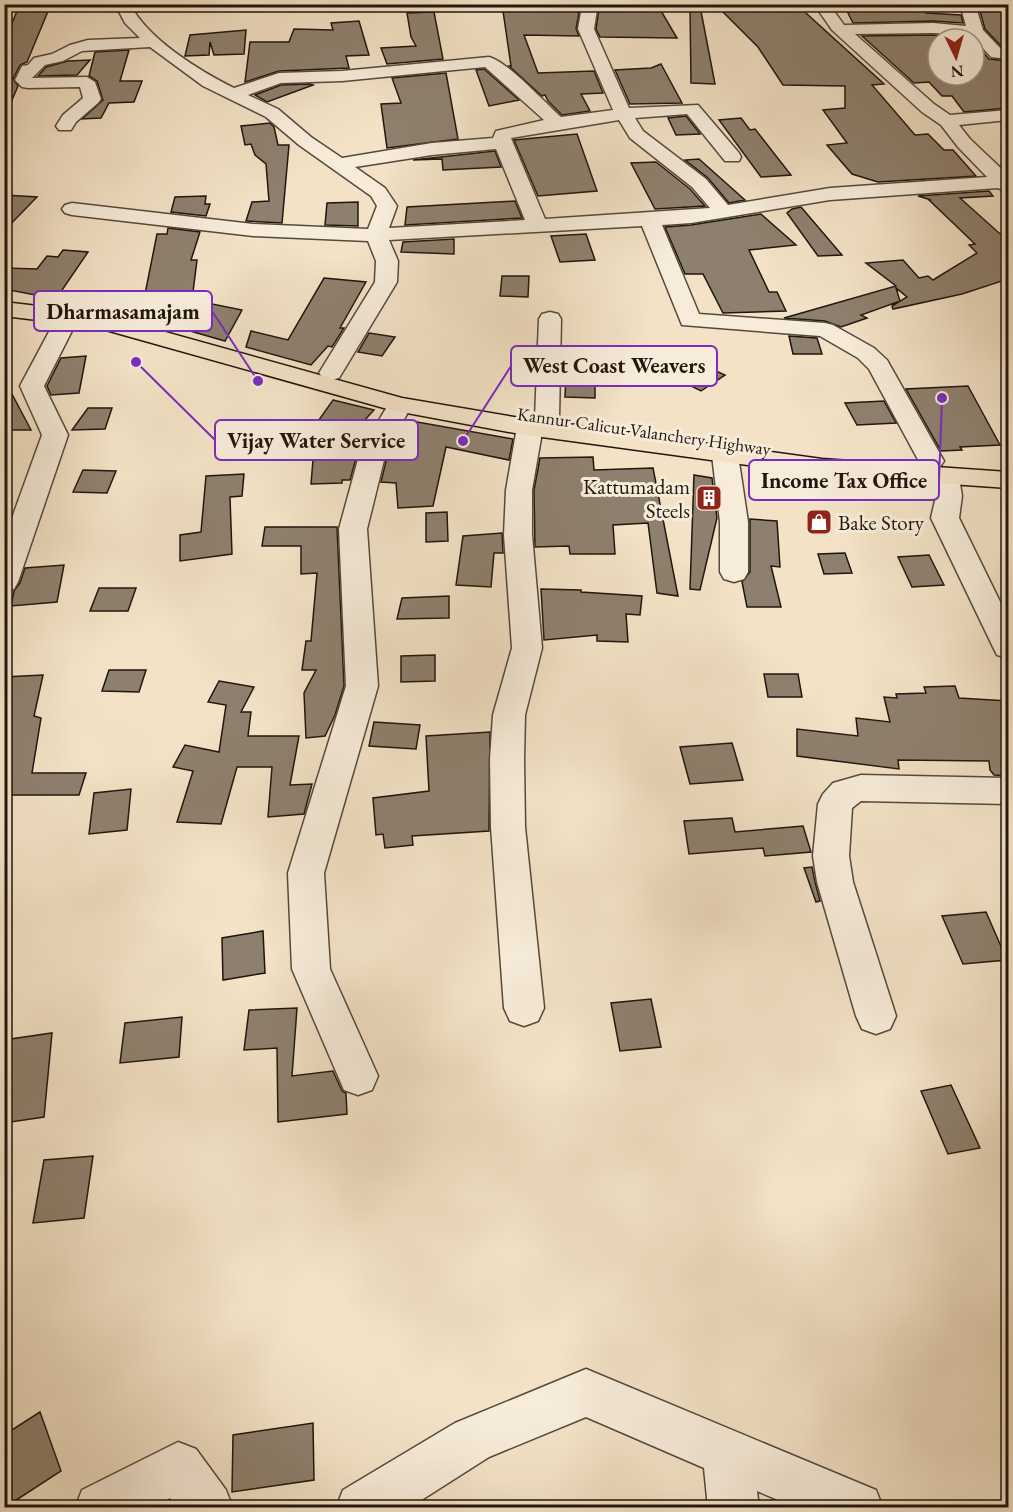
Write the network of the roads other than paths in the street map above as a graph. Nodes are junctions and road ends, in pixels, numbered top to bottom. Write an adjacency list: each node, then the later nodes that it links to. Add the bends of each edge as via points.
1 (122, 4): 8 (street, via 130,21)
2 (821, 4): 7 (street)
3 (967, 4): 5 (street)
4 (586, 6): 14 (street, via 586,29)
5 (975, 27)
6 (926, 28): 7 (street)
7 (841, 30): 16 (street)
8 (153, 42): 12 (street, via 76,48 40,61 24,74); 13 (street, via 209,82)
9 (986, 42): 10 (street, via 997,54)
10 (1008, 54)
11 (4, 80): 12 (street)
12 (23, 80): 18 (street, via 87,82 92,99)
13 (233, 94): 17 (street, via 279,78 489,63); 21 (street, via 272,113)
14 (624, 112): 17 (street); 20 (street, via 692,109); 24 (street, via 636,134 699,183)
15 (1008, 115): 16 (street)
16 (947, 121): 22 (street, via 964,143)
17 (556, 122): 19 (street, via 502,135)
18 (65, 126)
19 (502, 143): 21 (street, via 432,148); 26 (street)
20 (732, 158)
21 (339, 164): 27 (street, via 378,192 387,206)
22 (1007, 183): 24 (street, via 830,194)
23 (72, 209): 27 (street, via 253,230)
24 (724, 212): 25 (street)
25 (650, 220): 26 (street); 38 (street, via 690,320 825,330 866,353 879,364)
26 (537, 225): 27 (street)
27 (376, 235): 32 (street, via 387,261 386,282)
28 (4, 299): 32 (highway, Kannur-Calicut-Valanchery Highway, via 125,317)
29 (4, 309): 30 (highway, Kannur-Calicut-Valanchery Highway)
30 (69, 315): 32 (highway, Kannur-Calicut-Valanchery Highway); 41 (street, via 32,386 55,435)
31 (550, 319): 34 (street)
32 (327, 378): 33 (highway, Kannur-Calicut-Valanchery Highway); 34 (highway, Kannur-Calicut-Valanchery Highway)
33 (400, 405): 34 (highway, Kannur-Calicut-Valanchery Highway); 46 (street, via 373,452 353,529 362,686 306,873 311,969)
34 (538, 422): 35 (highway, Kannur-Calicut-Valanchery Highway); 36 (highway, Kannur-Calicut-Valanchery Highway); 44 (street, via 519,490 518,535 527,648 508,714 508,827)
35 (725, 455): 36 (highway, Kannur-Calicut-Valanchery Highway); 40 (street, via 734,522)
36 (898, 466): 38 (highway, Kannur-Calicut-Valanchery Highway)
37 (1008, 466): 38 (highway, Kannur-Calicut-Valanchery Highway)
38 (938, 469): 39 (highway, Kannur-Calicut-Valanchery Highway); 42 (street, via 949,496 945,518)
39 (1008, 480)
40 (734, 572)
41 (4, 582)
42 (1008, 647)
43 (1008, 791): 45 (street, via 861,788 845,793 835,804 831,856 835,882)
44 (524, 1008)
45 (876, 1016)
46 (358, 1076)
47 (727, 1452): 50 (street, via 586,1393 472,1440); 51 (street); 52 (street)
48 (100, 1508): 49 (street, via 178,1467)
49 (208, 1508)
50 (361, 1508)
51 (734, 1508)
52 (858, 1508)

